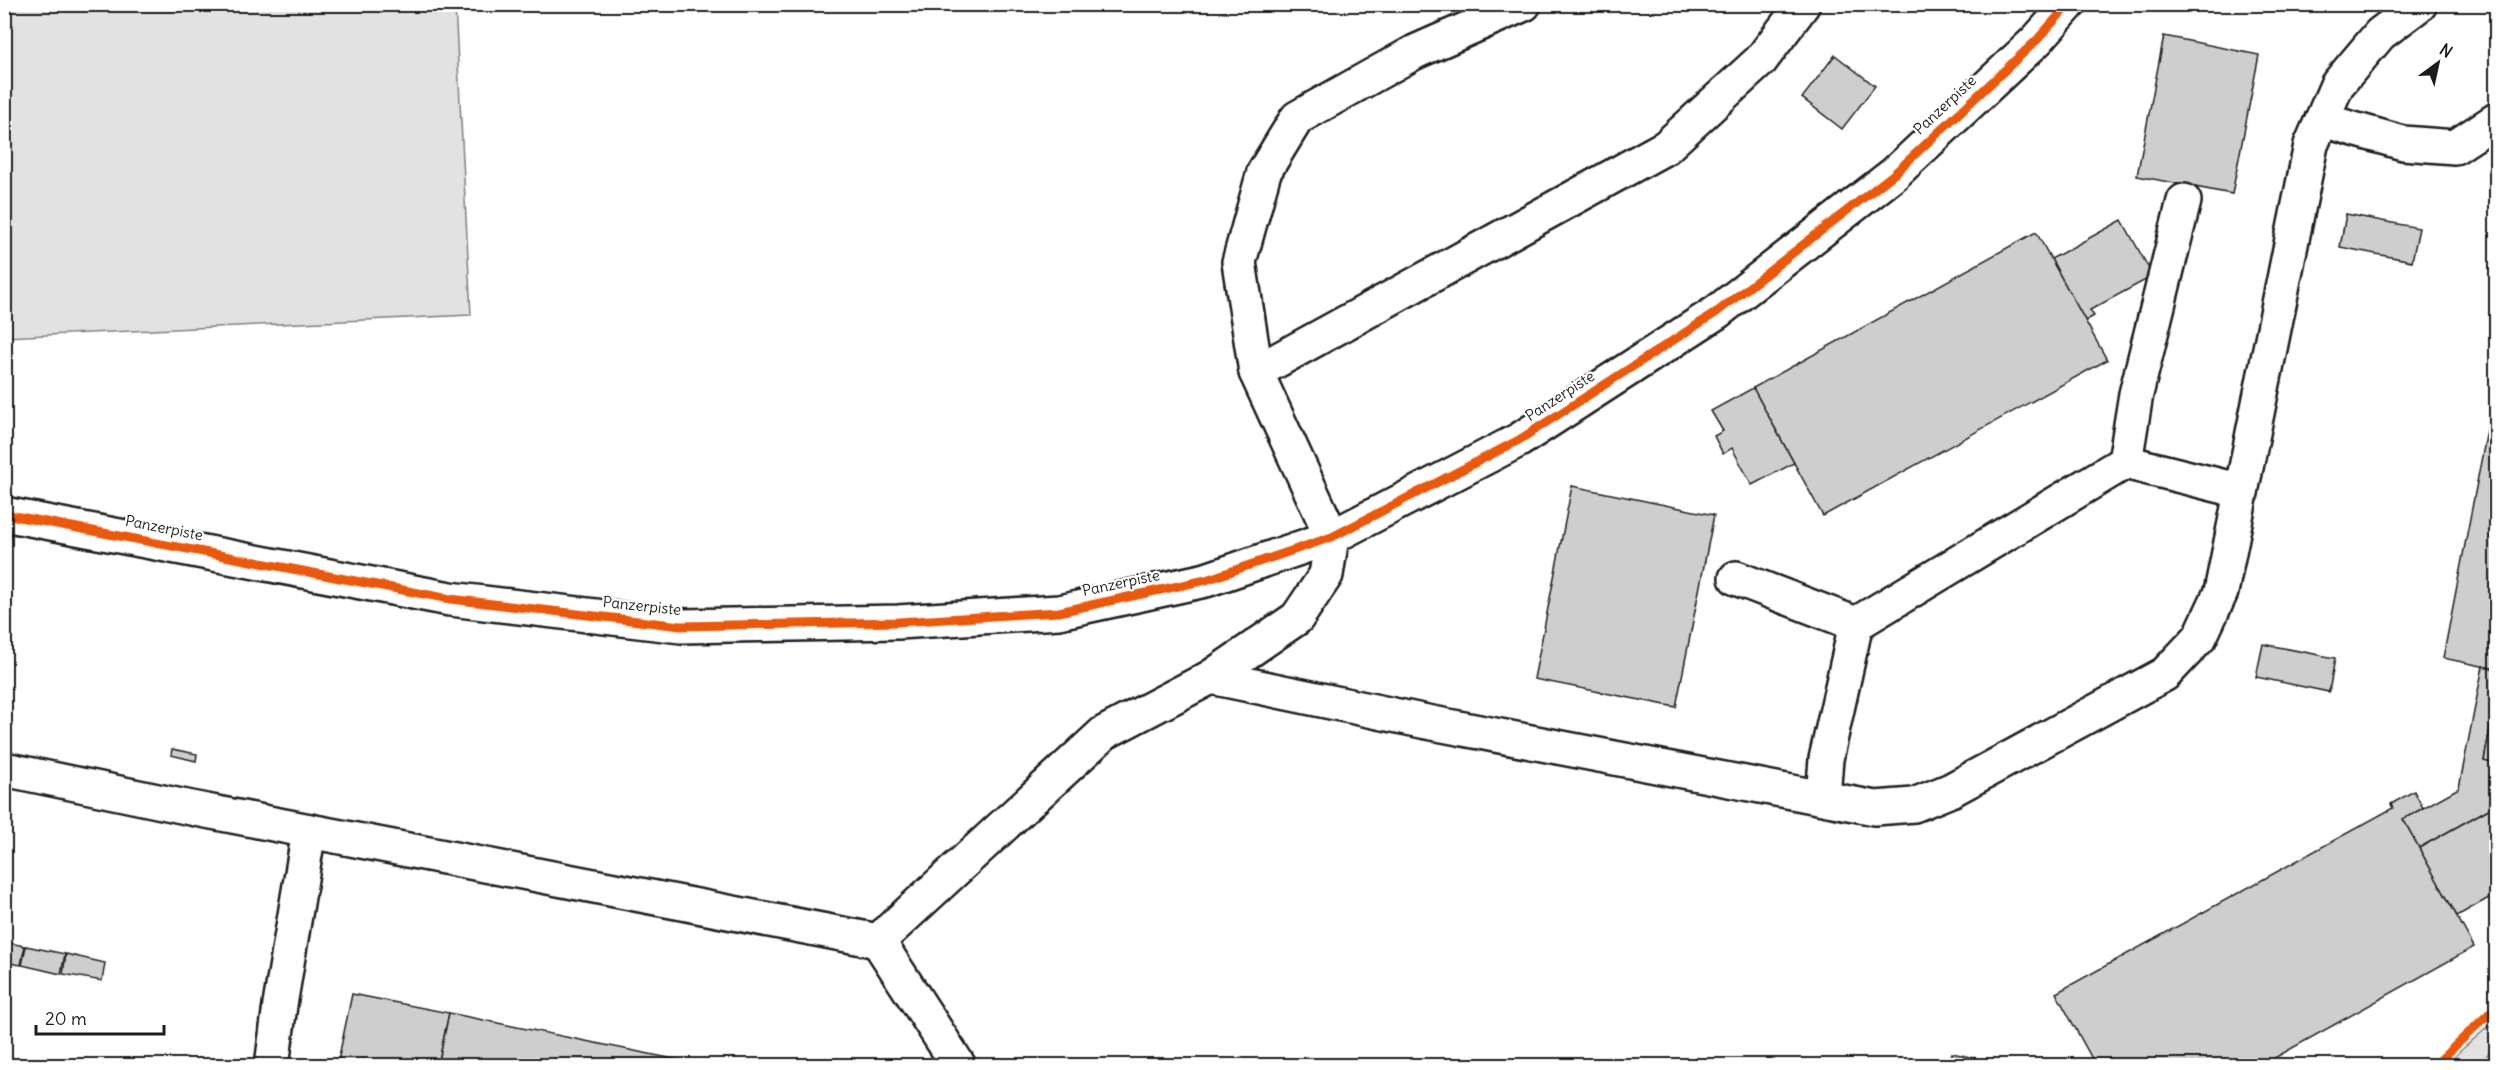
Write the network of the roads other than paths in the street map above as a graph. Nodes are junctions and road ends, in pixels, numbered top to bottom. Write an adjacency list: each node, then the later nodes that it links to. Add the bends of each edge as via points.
1 (1524, 4): 8 (street, via 1415,52 1297,118 1264,172 1239,262)
2 (1803, 4): 8 (street, via 1761,60 1666,147)
3 (2069, 4): 12 (street, Panzerpiste, via 2037,40 1894,174 1717,312 1519,440)
4 (2420, 4): 5 (street, via 2380,34 2351,68 2337,85)
5 (2322, 120): 6 (street, via 2403,143 2455,147); 10 (street, via 2311,146)
6 (2496, 120)
7 (2184, 201): 9 (street, via 2136,394)
8 (1256, 372): 12 (street)
9 (2125, 462): 10 (street); 14 (street)
10 (2241, 491): 17 (street, via 2221,592 2200,637 2165,674 1951,790 1914,805 1875,808)
11 (4, 514): 12 (street, Panzerpiste, via 450,599 681,626 898,622 1059,612 1206,580)
12 (1332, 537): 15 (street, via 1326,575 1297,618)
13 (1736, 578): 14 (street)
14 (1856, 624): 17 (street, via 1826,759)
15 (1211, 677): 17 (street); 19 (street, via 1104,733)
16 (4, 769): 18 (street)
17 (1823, 797)
18 (309, 831): 19 (street); 20 (street)
19 (878, 942): 21 (street)
20 (272, 1065)
21 (959, 1065)

